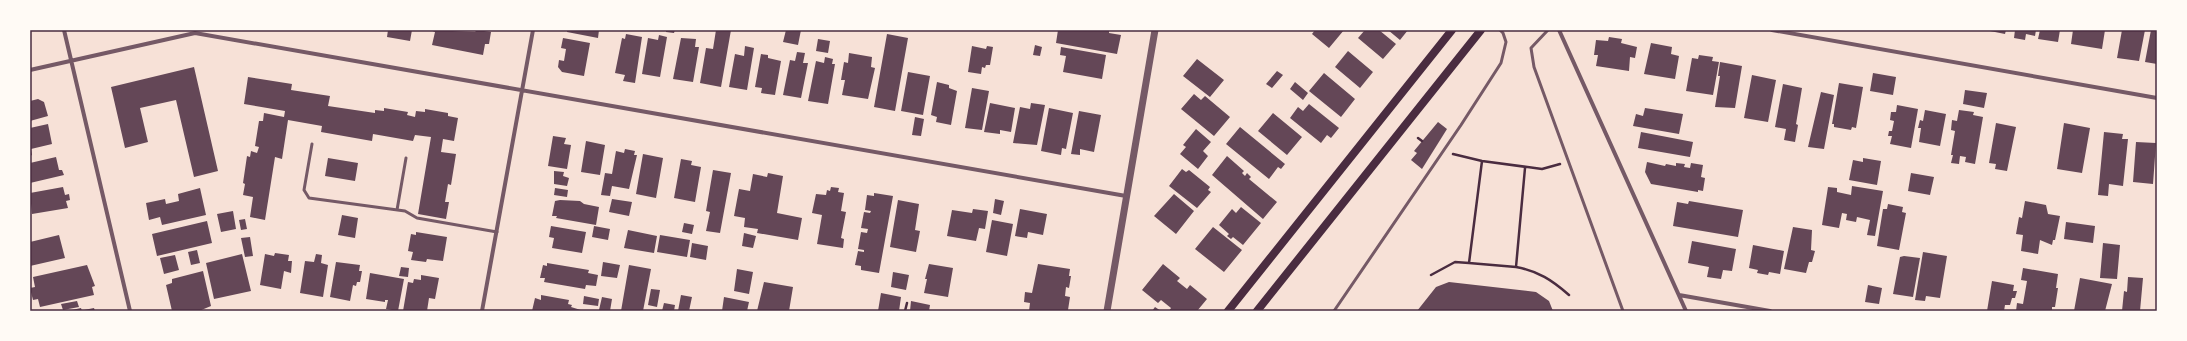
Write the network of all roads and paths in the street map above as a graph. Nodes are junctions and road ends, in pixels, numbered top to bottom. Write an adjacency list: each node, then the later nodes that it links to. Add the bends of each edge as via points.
1 (64, 30): 10 (street)
2 (533, 30): 12 (street)
3 (1155, 30): 22 (street)
4 (1452, 30): 36 (main road)
5 (1481, 30): 37 (main road)
6 (1500, 30): 17 (lane, via 1506,42 1501,63)
7 (1548, 30): 20 (lane, via 1531,48 1534,67)
8 (1559, 30): 29 (street)
9 (1772, 30): 13 (street)
10 (71, 60): 11 (street); 12 (street, via 195,33); 32 (street)
11 (30, 70)
12 (523, 90): 22 (street); 24 (street)
13 (2157, 98)
14 (1418, 138): 15 (path)
15 (1422, 140)
16 (312, 144): 23 (lane, via 304,190 309,198)
17 (1444, 150): 19 (path); 31 (lane)
18 (406, 158): 23 (lane)
19 (1482, 161): 21 (path); 25 (path)
20 (1568, 161): 21 (path, via 1542,169); 38 (lane)
21 (1525, 168): 26 (path)
22 (1126, 196): 35 (street)
23 (397, 210): 24 (lane, via 405,211 417,218)
24 (497, 232): 33 (street)
25 (1469, 263): 26 (path); 27 (path, via 1455,262)
26 (1516, 267): 28 (path, via 1533,271 1552,280)
27 (1431, 275)
28 (1569, 295)
29 (1679, 295): 39 (street); 40 (street)
30 (907, 303): 34 (path)
31 (1335, 310)
32 (130, 311)
33 (482, 311)
34 (905, 311)
35 (1107, 311)
36 (1228, 311)
37 (1257, 311)
38 (1623, 311)
39 (1686, 311)
40 (1770, 311)

